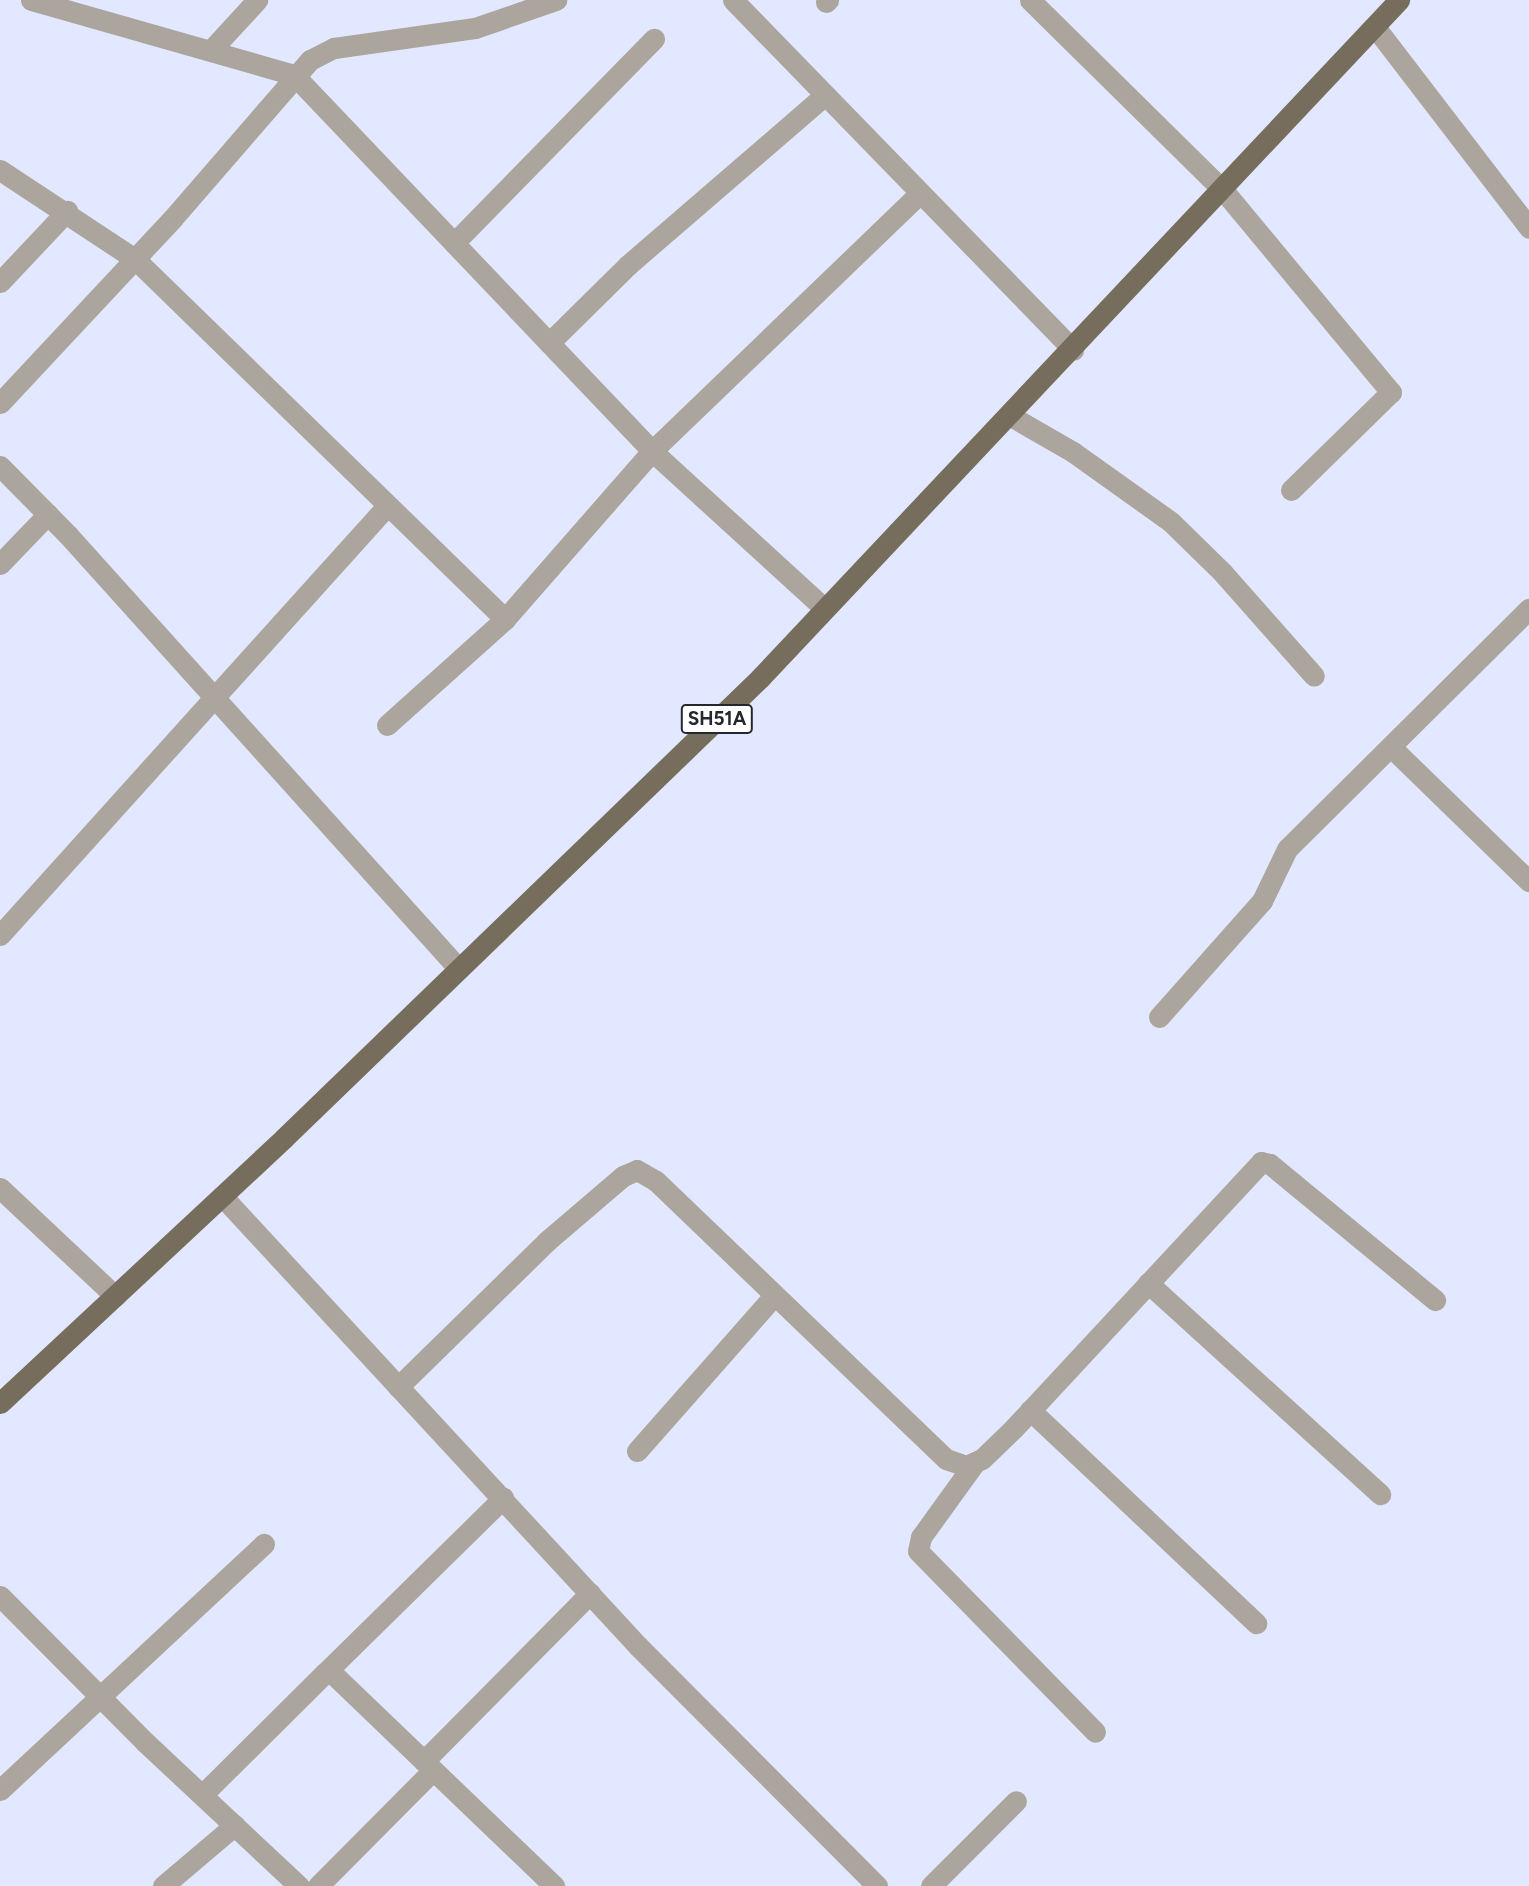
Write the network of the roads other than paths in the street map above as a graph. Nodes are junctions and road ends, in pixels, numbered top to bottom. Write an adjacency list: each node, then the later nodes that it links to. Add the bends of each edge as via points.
1 (31, 0): 9 (street)
2 (257, 0): 9 (street)
3 (556, 0): 10 (street, via 475,28 334,48 316,55)
4 (733, 0): 11 (street)
5 (1030, 0): 13 (street)
6 (1399, 0): 7 (main road, SH51A)
7 (1375, 27): 13 (main road, SH51A); 16 (street)
8 (654, 39): 17 (street)
9 (212, 48): 10 (street)
10 (294, 75): 17 (street); 18 (street)
11 (824, 96): 14 (street); 20 (street, via 636,257)
12 (0, 170): 15 (street)
13 (1223, 190): 21 (main road, SH51A); 26 (street, via 1391,392)
14 (918, 195): 21 (street); 24 (street)
15 (67, 211): 18 (street); 19 (street)
16 (1529, 228)
17 (454, 243): 20 (street)
18 (135, 260): 22 (street); 27 (street)
19 (0, 282)
20 (550, 343): 24 (street)
21 (1073, 350): 23 (main road, SH51A)
22 (0, 403)
23 (1009, 415): 30 (main road, SH51A); 33 (street, via 1073,452 1171,522)
24 (653, 451): 30 (street); 32 (street)
25 (0, 466): 28 (street)
26 (1291, 491)
27 (387, 506): 32 (street); 34 (street)
28 (48, 514): 29 (street); 34 (street)
29 (0, 564)
30 (823, 607): 39 (main road, SH51A, via 760,678)
31 (1529, 609): 36 (street)
32 (505, 619): 35 (street)
33 (1314, 676)
34 (214, 699): 38 (street); 39 (street)
35 (387, 725)
36 (1392, 748): 37 (street); 40 (street, via 1287,849 1262,901)
37 (1529, 881)
38 (0, 935)
39 (459, 969): 42 (main road, SH51A)
40 (1159, 1017)
41 (0, 1188): 44 (street)
42 (222, 1196): 44 (main road, SH51A); 47 (street)
43 (1148, 1283): 46 (street, via 1264,1161); 49 (street); 52 (street)
44 (115, 1296): 48 (main road, SH51A)
45 (774, 1297): 47 (street, via 650,1175 632,1171 547,1241); 50 (street); 51 (street, via 946,1459)
46 (1435, 1300)
47 (398, 1387): 53 (street)
48 (0, 1403)
49 (1030, 1410): 51 (street); 57 (street)
50 (638, 1451)
51 (973, 1465): 60 (street, via 921,1537 918,1551)
52 (1380, 1494)
53 (503, 1498): 55 (street); 58 (street)
54 (264, 1544): 59 (street)
55 (590, 1593): 61 (street); 70 (street)
56 (0, 1596): 59 (street)
57 (1256, 1623)
58 (325, 1674): 61 (street, via 335,1675); 63 (street)
59 (102, 1698): 62 (street); 63 (street)
60 (1095, 1732)
61 (428, 1765): 68 (street); 69 (street)
62 (0, 1790)
63 (203, 1794): 65 (street)
64 (1016, 1801): 71 (street)
65 (235, 1825): 66 (street); 67 (street)
66 (163, 1886)
67 (299, 1886)
68 (318, 1886)
69 (555, 1886)
70 (877, 1886)
71 (931, 1886)

